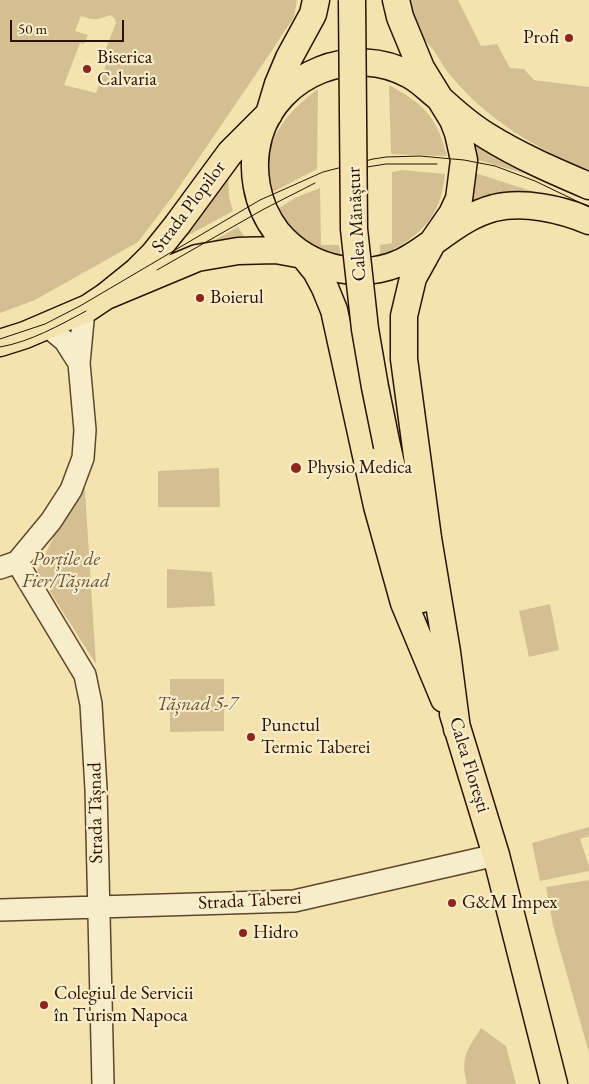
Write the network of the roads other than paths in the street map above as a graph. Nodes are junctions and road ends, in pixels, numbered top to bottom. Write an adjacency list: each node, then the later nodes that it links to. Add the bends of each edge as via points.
1 (316, 0): 5 (main road, via 313,14 278,84)
2 (352, 0): 15 (main road, Calea Mănăștur, bridge, via 354,229 365,328)
3 (396, 0): 4 (main road, via 407,36)
4 (437, 97): 5 (main road, via 425,85 397,69 348,62 302,79 289,89); 6 (main road, via 504,146); 8 (main road, via 456,126 464,160 459,199)
5 (269, 114): 9 (main road, via 255,156 255,179 260,200 276,230); 10 (main road, Strada Plopilor, via 230,153 153,255)
6 (589, 186)
7 (589, 221): 8 (main road, via 540,208 503,206 480,212)
8 (434, 240): 9 (main road, via 413,256 390,267 364,271 333,268); 17 (main road, via 413,278 406,305 404,359)
9 (303, 255): 10 (main road, Strada Plopilor, via 260,250 211,255); 17 (main road, via 326,288 334,310 377,506 404,603)
10 (106, 296): 11 (main road, Strada Plopilor)
11 (84, 310): 12 (main road, Strada Plopilor); 14 (street)
12 (47, 326): 13 (main road, Strada Plopilor); 14 (street, via 65,341)
13 (0, 342)
14 (79, 363): 16 (street, via 85,430 83,458 62,506)
15 (387, 446): 17 (main road, Calea Florești, via 419,590)
16 (9, 565): 19 (street, Strada Tășnad, via 85,675 94,732)
17 (457, 729): 18 (main road, Calea Florești)
18 (496, 855): 19 (street, Strada Taberei, via 294,901); 22 (main road, Calea Florești)
19 (98, 907): 20 (street, Strada Taberei); 21 (street, Strada Tășnad)
20 (0, 910)
21 (103, 1084)
22 (554, 1084)

